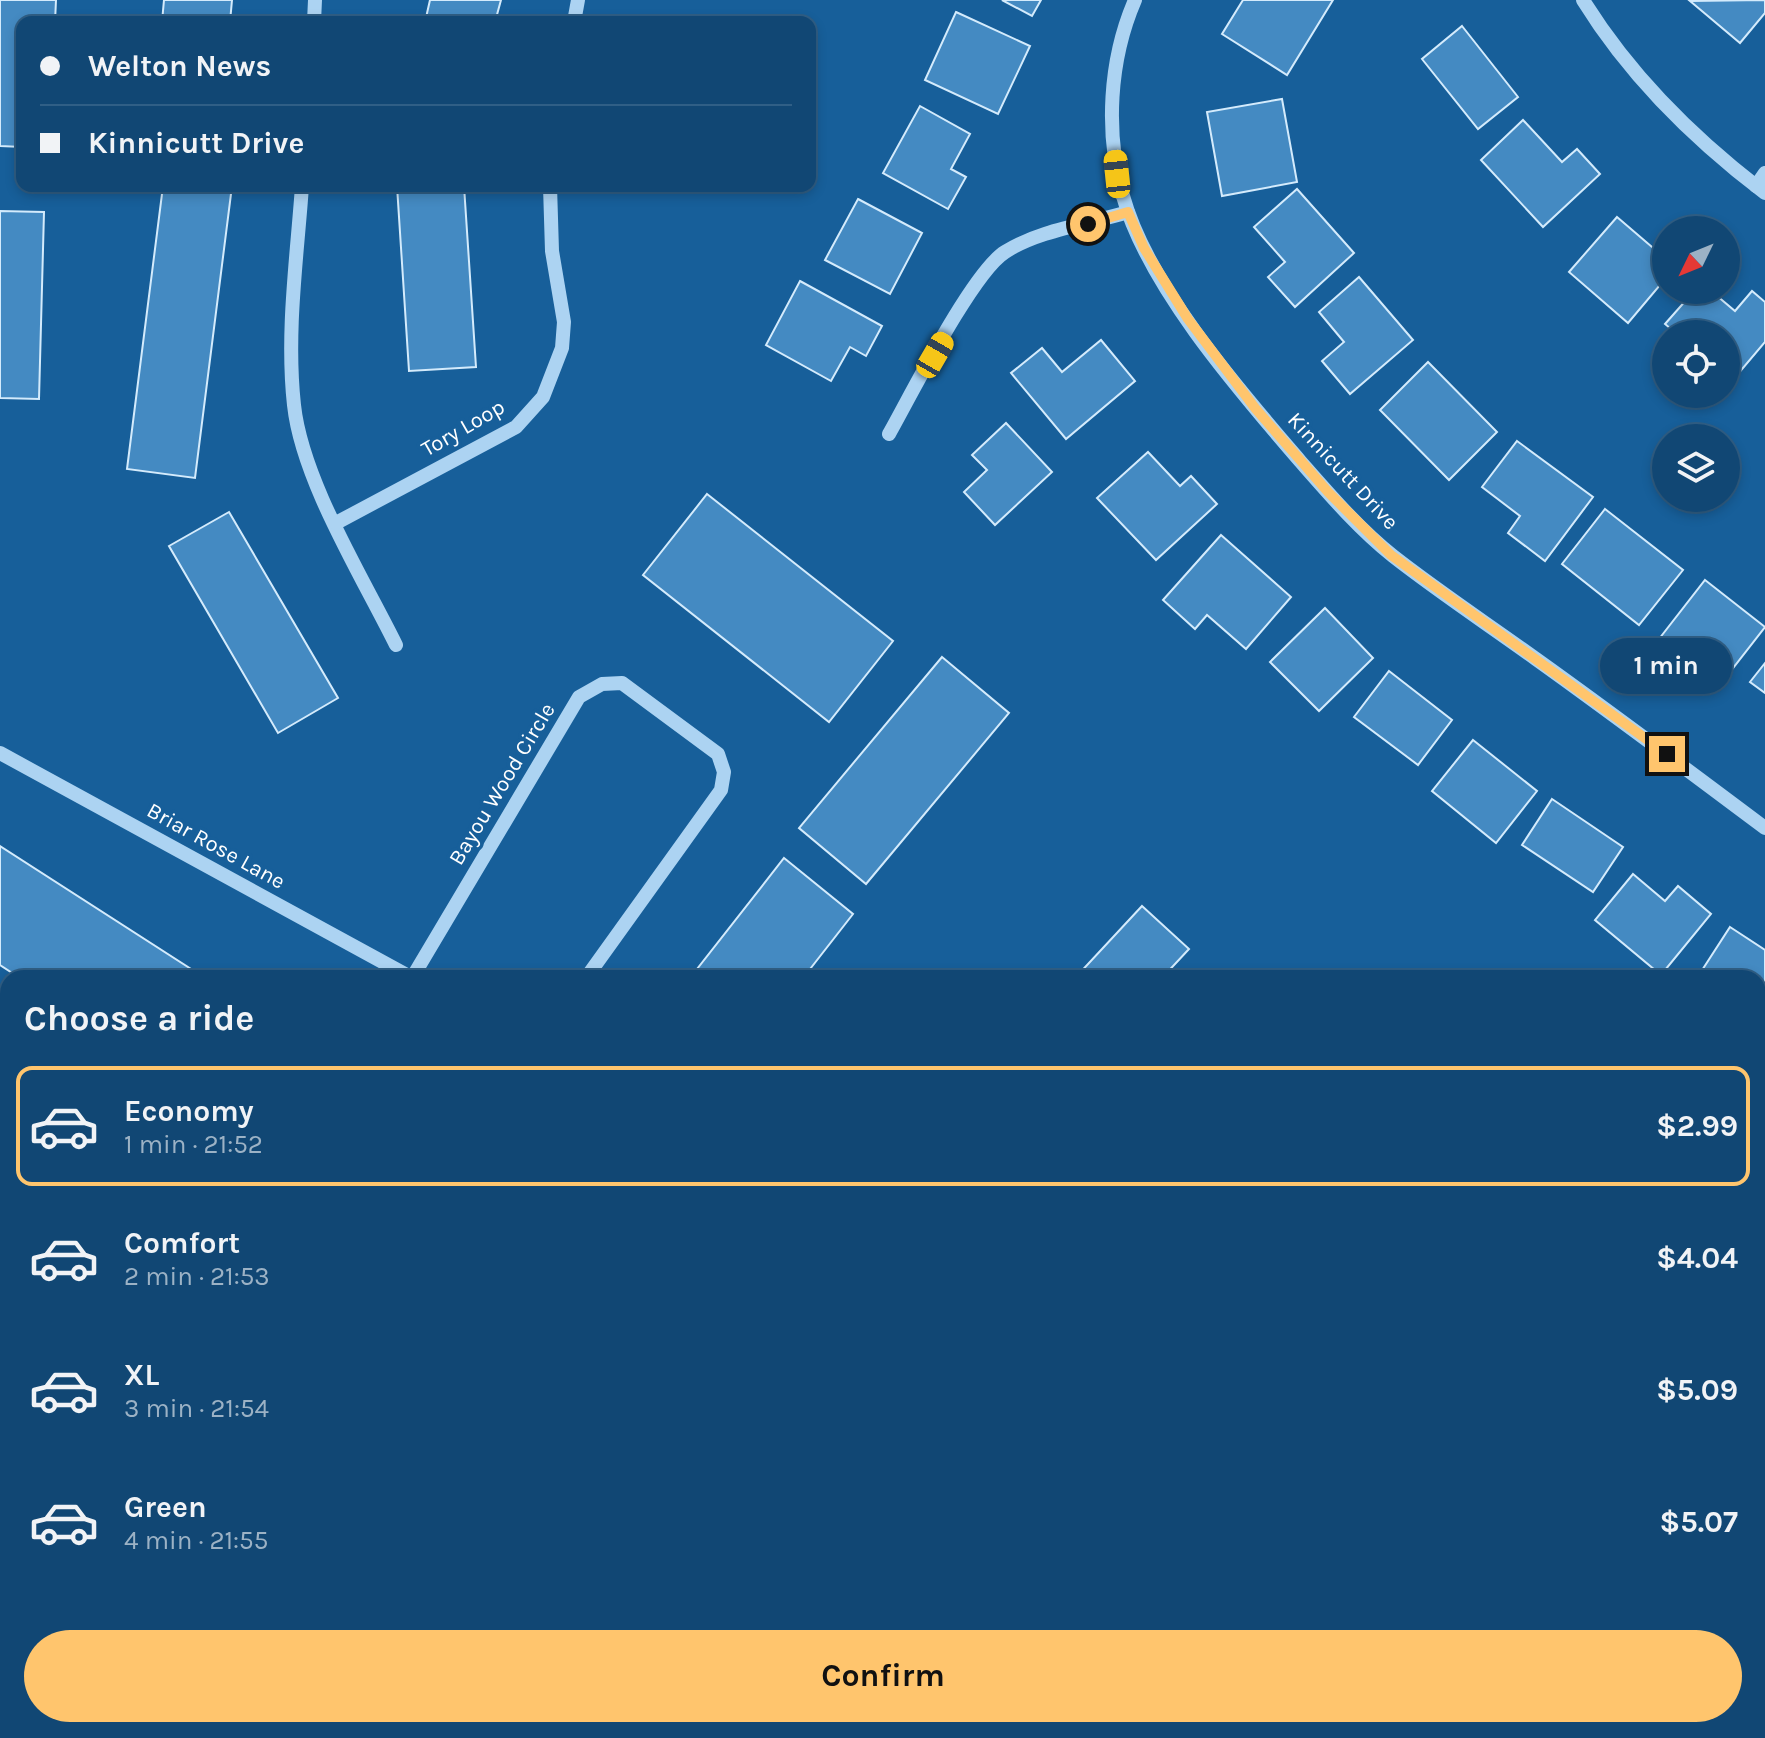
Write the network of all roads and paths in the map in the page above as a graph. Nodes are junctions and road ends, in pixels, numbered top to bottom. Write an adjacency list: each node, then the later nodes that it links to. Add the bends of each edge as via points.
1 (1135, 0): 7 (street, Kinnicutt Drive, via 1114,76 1111,115 1117,174)
2 (1583, 0): 4 (street, via 1642,79 1695,136)
3 (1765, 173): 4 (street)
4 (1760, 189)
5 (302, 192): 9 (street, via 290,347 294,408 308,461)
6 (550, 192): 9 (street, Tory Loop, via 552,251 564,322 559,361 543,397 516,427)
7 (1128, 212): 8 (street, via 1030,241 999,257 965,302); 12 (street, Kinnicutt Drive, via 1184,312 1255,408 1391,555)
8 (889, 434)
9 (336, 523): 10 (street)
10 (396, 645)
11 (0, 753): 13 (street, Briar Rose Lane)
12 (1765, 828)
13 (397, 970)
14 (417, 970): 15 (street, Bayou Wood Circle, via 579,697 602,684 622,683 718,754 724,772 721,790)
15 (592, 970)

